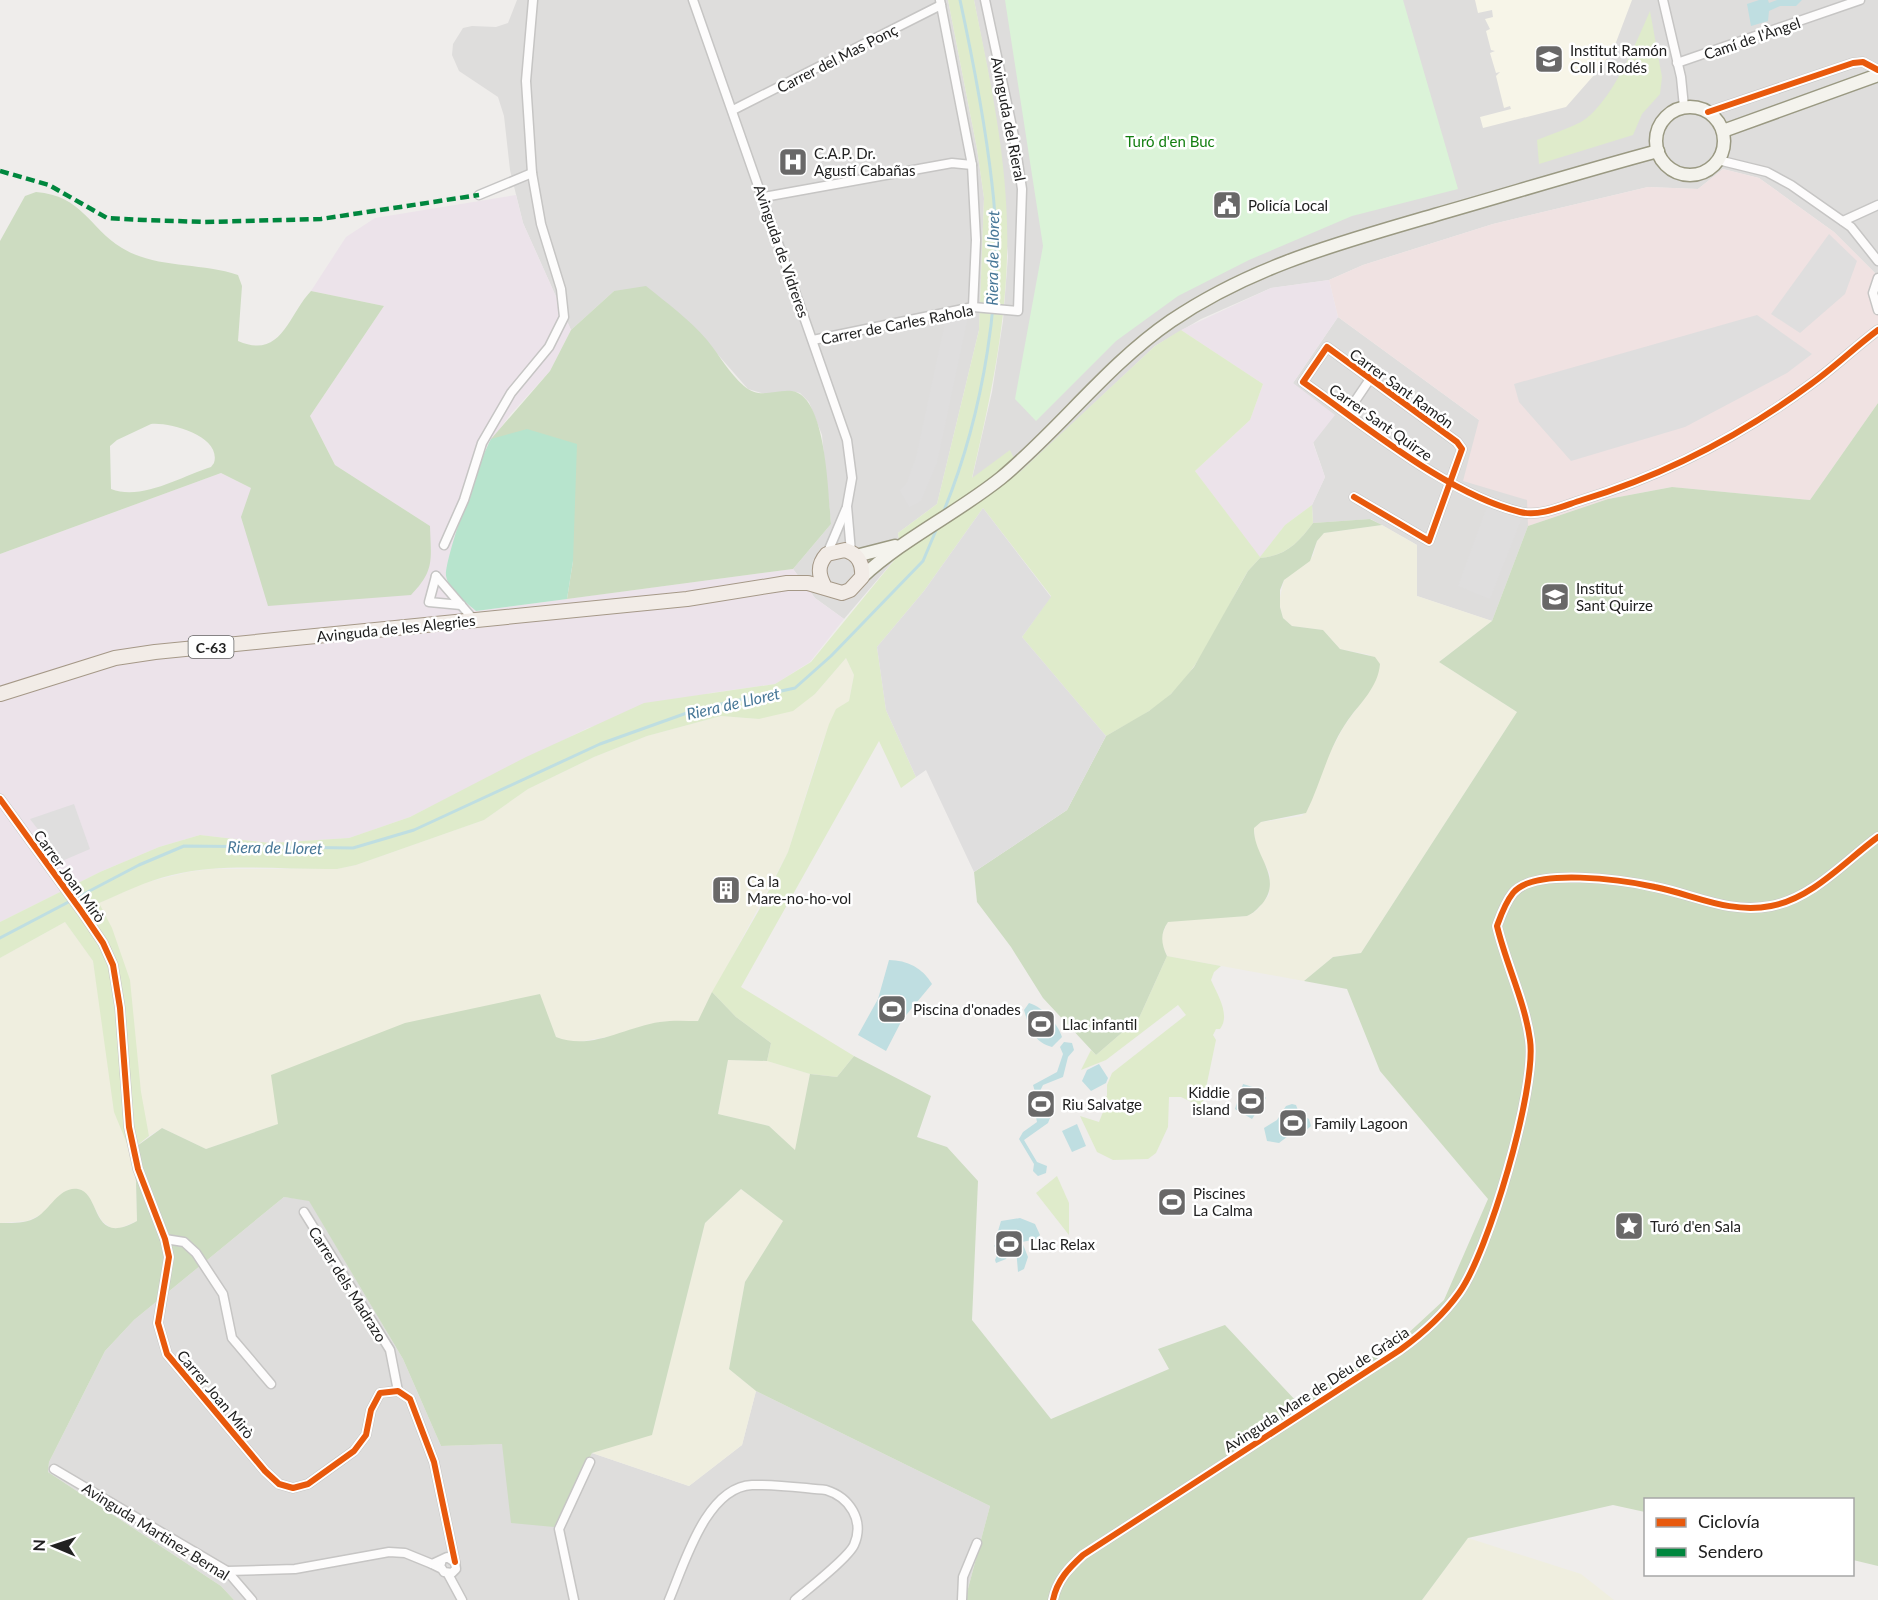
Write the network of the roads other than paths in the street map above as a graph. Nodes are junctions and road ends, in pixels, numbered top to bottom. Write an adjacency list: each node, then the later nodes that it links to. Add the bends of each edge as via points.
1 (533, 0): 17 (street, via 526,81)
2 (693, 0): 11 (street, Avinguda de Vidreres)
3 (985, 0): 26 (street, Avinguda del Rieral, via 1022,189)
4 (1663, 0): 7 (street)
5 (1860, 0): 7 (street, Camí de l'Àngel)
6 (940, 3): 11 (street, Carrer del Mas Ponç); 16 (street)
7 (1677, 63): 10 (street)
8 (1878, 70): 12 (street, via 1863,62 1853,63)
9 (1878, 75): 13 (main road)
10 (1684, 107): 12 (main road); 14 (main road, via 1661,123 1656,137)
11 (734, 110): 19 (street, Avinguda de Vidreres)
12 (1708, 112): 13 (main road)
13 (1723, 131): 15 (main road)
14 (1658, 152): 15 (main road, via 1670,169 1685,175 1701,173); 35 (main road, via 1310,251 1239,280 1168,323 1127,356 1008,472 975,499)
15 (1719, 160): 21 (street, via 1767,172)
16 (972, 165): 19 (street, via 952,163); 24 (street)
17 (532, 173): 18 (street); 36 (street, via 541,224 561,289 564,317 549,347 511,393 482,443)
18 (479, 195)
19 (764, 197): 28 (street, Avinguda de Vidreres)
20 (1878, 205): 21 (street)
21 (1843, 221): 22 (street)
22 (1878, 261)
23 (1878, 278): 25 (street, via 1873,293)
24 (976, 308): 26 (street, Carrer de Carles Rahola); 28 (street, Carrer de Carles Rahola)
25 (1878, 310)
26 (1018, 311)
27 (1878, 330): 32 (street, Carrer Sant Quirze, via 1812,384 1755,422 1636,481 1529,513)
28 (813, 340): 34 (street, Avinguda de Vidreres, via 848,440 852,478)
29 (1327, 347): 30 (street, Carrer Sant Ramón); 31 (street, Carrer Sant Quirze, via 1303,382)
30 (1370, 379): 31 (street); 32 (street, Carrer Sant Ramón, via 1458,442 1462,449)
31 (1347, 413): 32 (street, Carrer Sant Quirze)
32 (1450, 484): 33 (street, via 1429,541)
33 (1354, 497)
34 (847, 506): 37 (street, Avinguda de Vidreres); 38 (street, Avinguda de Vidreres)
35 (902, 544): 37 (main road); 39 (main road)
36 (444, 545)
37 (853, 554): 38 (main road, via 838,549); 39 (main road, via 860,562)
38 (823, 560): 40 (main road, C-63); 41 (main road, via 821,580)
39 (862, 577): 41 (main road, via 850,590 833,591)
40 (787, 583): 41 (main road, C-63); 43 (main road, Avinguda de les Alegries / C-63, via 687,599)
41 (825, 586)
42 (461, 605): 42 (street, via 436,576 429,602); 43 (street)
43 (474, 620): 44 (main road, Avinguda de les Alegries / C-63, via 115,658)
44 (3, 695)
45 (0, 799): 48 (street, Carrer Joan Mirò, via 82,912 113,965 129,1127 138,1169)
46 (1878, 837): 62 (street, Avinguda Mare de Déu de Gràcia, via 1806,893 1772,906 1738,908 1711,904 1658,887 1603,879 1529,882 1514,892 1497,926 1530,1041 1530,1072 1485,1241 1459,1293 1416,1339 1083,1555 1066,1571)
47 (304, 1212): 50 (street, Carrer dels Madrazo, via 390,1350)
48 (165, 1239): 49 (street, via 184,1242 196,1253 223,1294 232,1338); 50 (street, Carrer Joan Mirò, via 169,1257 158,1323 167,1354 279,1484 293,1488 308,1484 354,1450 366,1435 371,1410 380,1393)
49 (271, 1384)
50 (398, 1391): 54 (street, via 410,1399 434,1462 452,1544)
51 (590, 1462): 58 (street, via 559,1529)
52 (54, 1469): 55 (street, Avinguda Martinez Bernal)
53 (977, 1543): 61 (street, via 963,1577)
54 (446, 1565): 55 (street, via 389,1552 295,1569); 56 (street)
55 (227, 1572): 57 (street, Avinguda Martinez Bernal)
56 (460, 1596)
57 (252, 1600)
58 (574, 1600)
59 (669, 1600): 60 (street, via 708,1515 718,1501 750,1485 826,1490 848,1501 855,1514 854,1546)
60 (795, 1600)
61 (962, 1600)
62 (1053, 1600)

